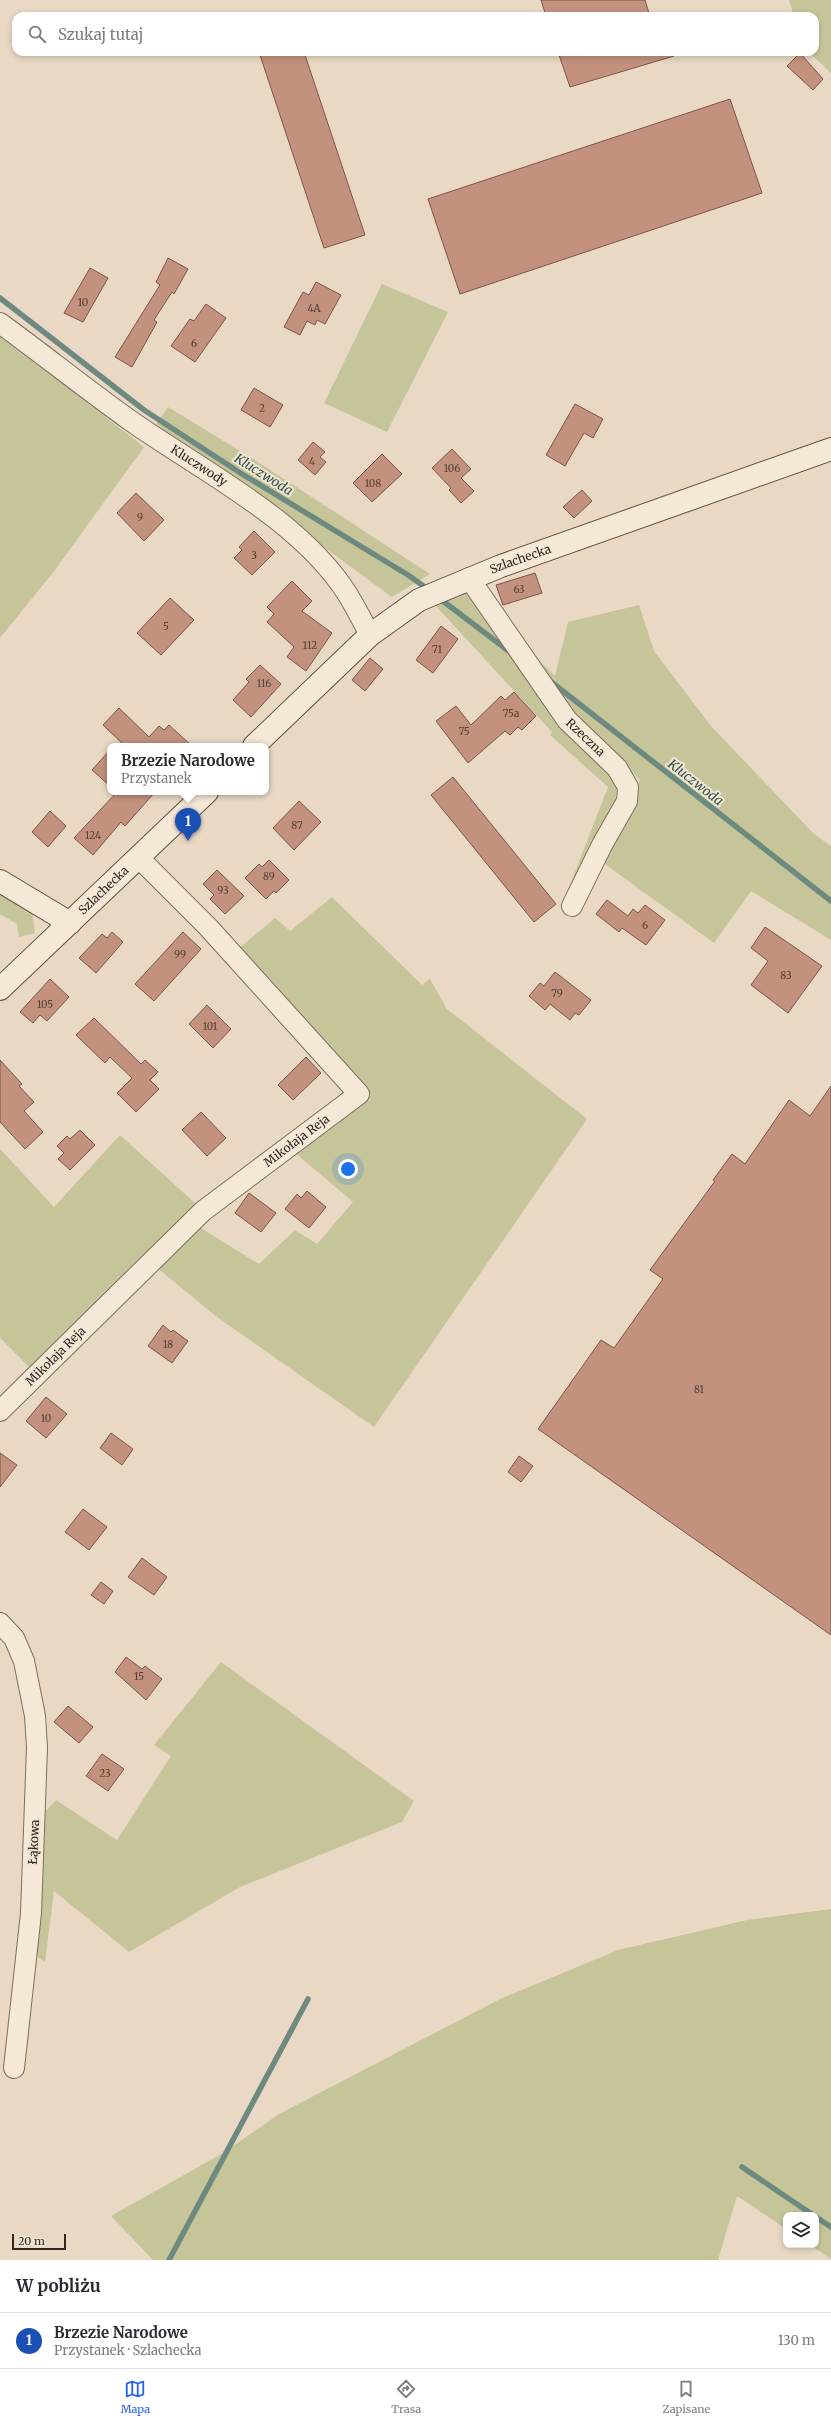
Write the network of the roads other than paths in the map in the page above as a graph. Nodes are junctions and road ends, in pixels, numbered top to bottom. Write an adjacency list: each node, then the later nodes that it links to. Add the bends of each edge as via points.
1 (0, 323): 4 (street, Kluczwody, via 131,421 251,501 299,540 313,552 348,595)
2 (831, 449): 3 (street, Szlachecka)
3 (463, 581): 4 (street, Szlachecka, via 419,600); 9 (street, Rzeczna, via 567,720 616,768 628,787 627,801)
4 (370, 635): 5 (street, Szlachecka)
5 (257, 743)
6 (204, 795): 7 (street, Szlachecka)
7 (138, 857): 10 (street, Szlachecka); 12 (street, Mikołaja Reja, via 208,927 359,1094 203,1211)
8 (0, 880): 10 (street)
9 (572, 906)
10 (70, 923): 11 (street, Szlachecka)
11 (0, 989)
12 (0, 1411)
13 (0, 1623): 14 (street, Łąkowa, via 14,1638 24,1661 35,1716 37,1747 31,1913)
14 (14, 2068)

